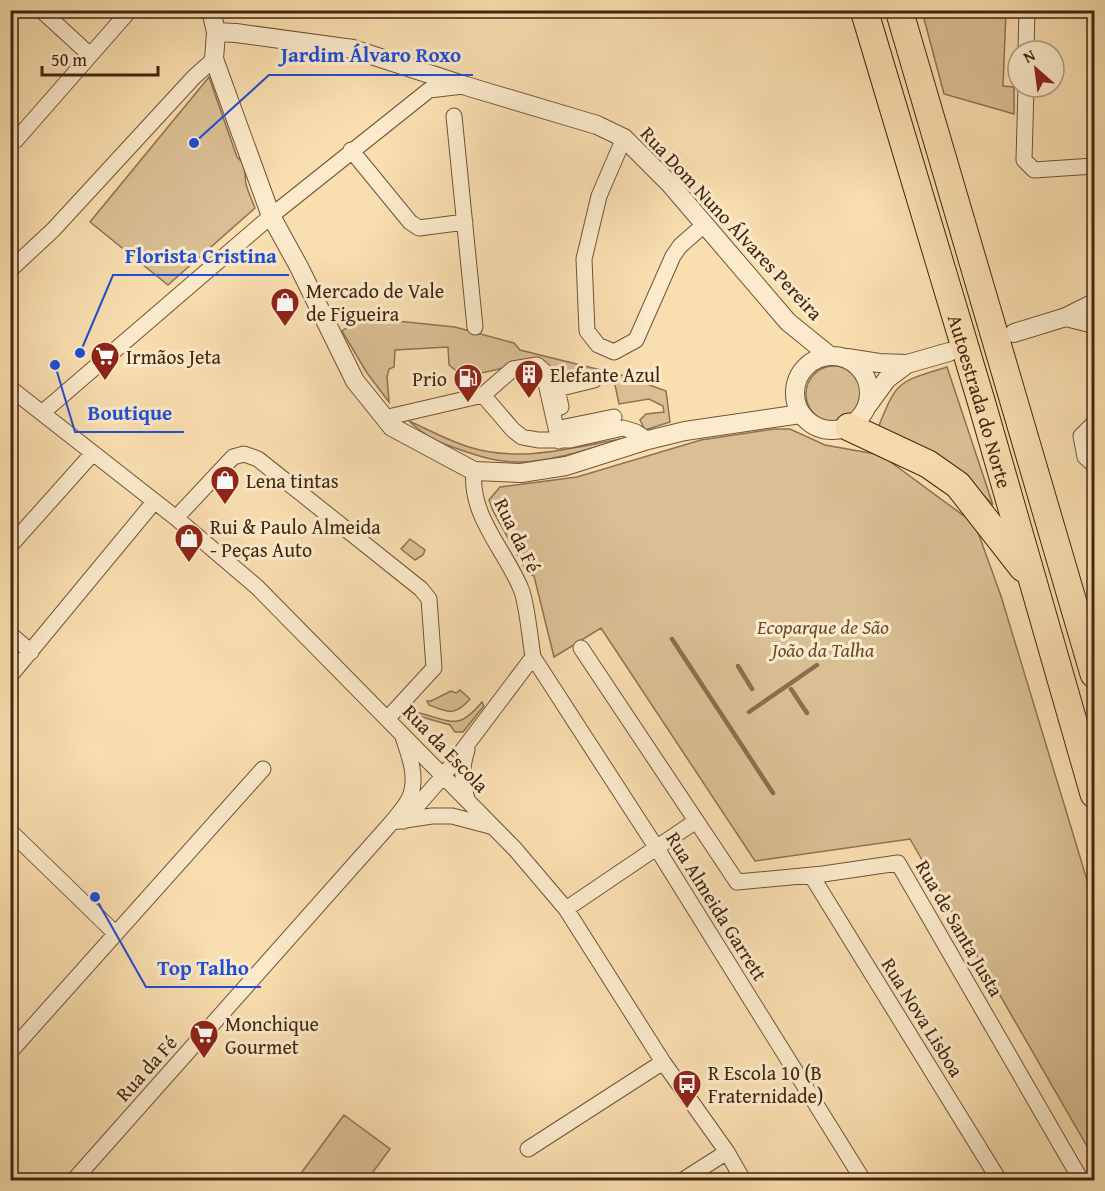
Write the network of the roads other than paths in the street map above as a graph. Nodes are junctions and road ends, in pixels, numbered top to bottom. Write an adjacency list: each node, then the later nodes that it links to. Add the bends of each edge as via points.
1 (42, 10): 9 (street)
2 (130, 10): 9 (street)
3 (211, 10): 7 (street)
4 (864, 10): 48 (highway, Autoestrada do Norte)
5 (899, 10): 53 (highway, Autoestrada do Norte)
6 (1027, 10): 8 (street)
7 (216, 32): 10 (street); 11 (street, Rua Dom Nuno Álvares Pereira, via 353,49)
8 (1026, 39)
9 (90, 54): 15 (street)
10 (214, 58): 18 (street); 21 (street, via 53,230)
11 (466, 86): 14 (street, Rua Dom Nuno Álvares Pereira, via 597,125); 16 (street, via 429,90)
12 (1026, 99): 17 (street, via 1024,160 1034,170)
13 (454, 116): 19 (street)
14 (624, 138): 20 (street, Rua Dom Nuno Álvares Pereira); 20 (street, via 599,196 584,259 587,331 598,345 614,352 636,340 673,256)
15 (10, 143)
16 (351, 150): 18 (street); 19 (street, via 419,228)
17 (1095, 166)
18 (271, 216): 34 (street); 36 (street, via 356,381)
19 (465, 222): 25 (street)
20 (705, 224): 28 (street, Rua Dom Nuno Álvares Pereira, via 788,322)
21 (10, 270)
22 (1095, 303): 23 (street)
23 (1066, 317): 24 (street); 26 (street)
24 (1095, 324)
25 (475, 327)
26 (1014, 333)
27 (949, 352): 29 (street, Rua Dom Nuno Álvares Pereira)
28 (836, 357): 29 (street, Rua Dom Nuno Álvares Pereira); 33 (street, via 854,362 866,377 870,395); 35 (street, via 817,359 799,377 795,389)
29 (907, 364): 33 (street, Rua Dom Nuno Álvares Pereira, via 887,379)
30 (594, 380): 40 (street, via 556,389)
31 (10, 388): 34 (street, Rua da Escola)
32 (483, 395): 36 (street); 40 (street, via 522,437); 40 (street, via 513,369 537,365 543,370)
33 (867, 407): 39 (street)
34 (43, 412): 42 (street, Rua da Escola)
35 (801, 414): 39 (street, via 817,427 828,430); 41 (street)
36 (384, 417): 44 (street, via 392,427)
37 (614, 417): 40 (street)
38 (1095, 423): 43 (street, via 1081,436 1085,457)
39 (849, 427): 48 (highway, via 928,464 958,485)
40 (564, 436): 41 (street, via 623,428)
41 (648, 440): 44 (street, via 566,466 521,473)
42 (93, 453): 45 (street, Rua da Escola); 47 (street)
43 (1095, 465)
44 (474, 471): 52 (street, Rua da Fé, via 472,483 484,521 522,590)
45 (154, 501): 46 (street, Rua da Escola); 51 (street)
46 (176, 518): 55 (street, Rua da Escola, via 257,587); 55 (street, via 233,457 244,454 258,459 421,589 429,599 434,668)
47 (10, 546)
48 (1031, 578): 60 (highway, Autoestrada do Norte)
49 (10, 634): 51 (street)
50 (581, 648): 62 (street, Rua de Santa Justa)
51 (31, 652): 54 (street)
52 (533, 657): 57 (street, Rua da Fé); 66 (street, Rua Almeida Garrett)
53 (1095, 674)
54 (10, 676)
55 (388, 718): 56 (street, Rua da Escola)
56 (401, 731): 59 (street, Rua da Escola); 63 (street, Rua da Fé, via 413,778 411,796)
57 (470, 741): 59 (street, Rua da Fé); 61 (street, Rua da Fé, via 462,766)
58 (263, 769): 69 (street)
59 (444, 775): 61 (street, Rua da Escola); 63 (street, Rua da Fé)
60 (1095, 794)
61 (467, 800): 64 (street, Rua da Escola)
62 (696, 821): 66 (street); 67 (street, Rua de Santa Justa, via 737,882)
63 (398, 822): 64 (street, via 452,816); 74 (street, Rua da Fé)
64 (493, 826): 68 (street, Rua da Escola)
65 (10, 831): 69 (street)
66 (656, 848): 68 (street); 77 (street, Rua Almeida Garrett)
67 (811, 875): 78 (street, Rua Nova Lisboa); 79 (street, Rua de Santa Justa, via 897,862)
68 (572, 906): 71 (street, Rua da Escola)
69 (115, 933): 70 (street)
70 (10, 1052)
71 (663, 1062): 72 (street); 73 (street, Rua da Escola)
72 (528, 1149)
73 (727, 1152): 75 (street); 76 (street, Rua da Escola)
74 (74, 1180)
75 (682, 1180)
76 (743, 1180)
77 (863, 1180)
78 (999, 1180)
79 (1081, 1180)

